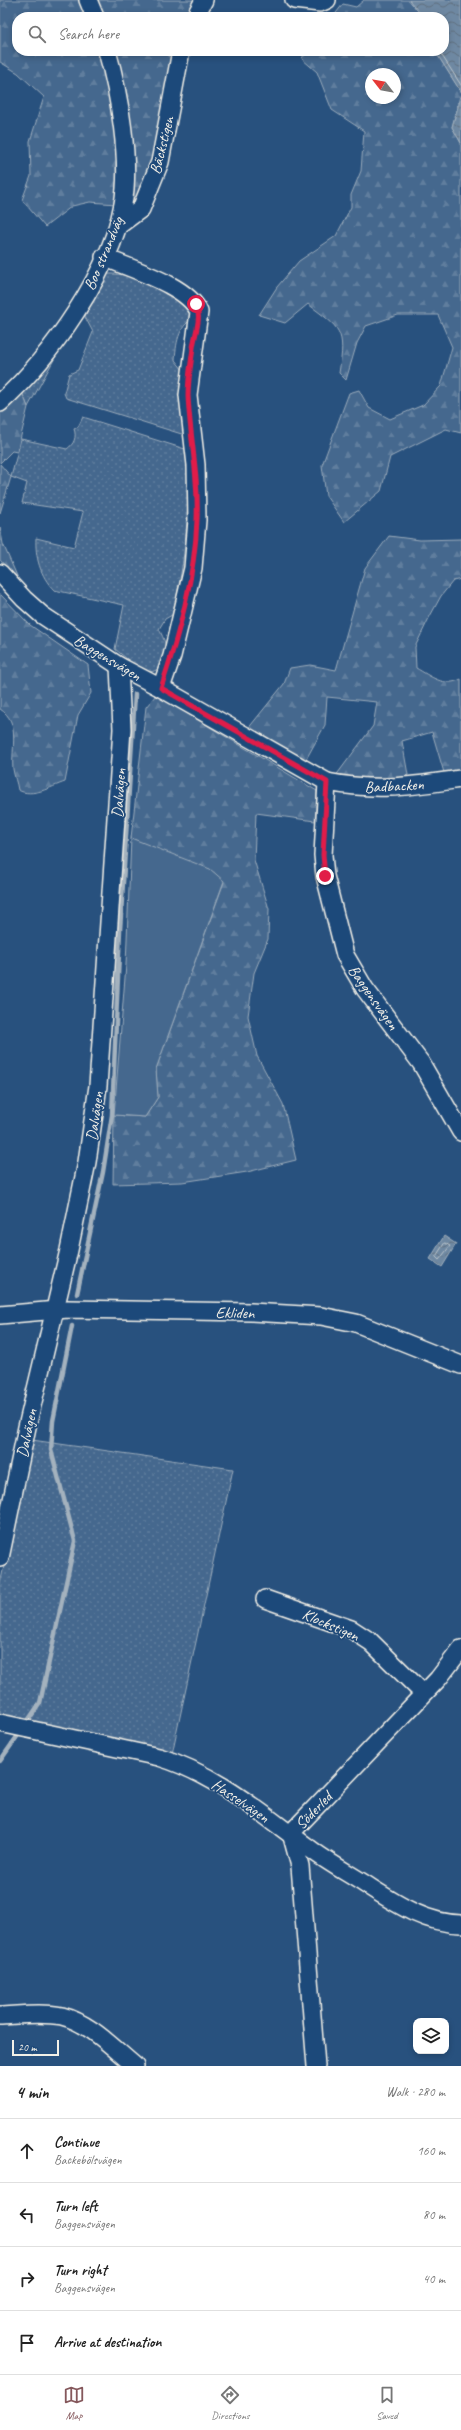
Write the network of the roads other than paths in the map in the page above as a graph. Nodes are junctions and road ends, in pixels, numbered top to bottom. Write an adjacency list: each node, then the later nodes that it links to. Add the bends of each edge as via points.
1 (88, 0): 5 (street)
2 (204, 0): 6 (street)
3 (294, 0): 4 (street, via 320,3)
4 (327, 0)
5 (93, 12)
6 (198, 12)
7 (109, 56): 9 (street, Boo strandväg, via 125,163 125,189)
8 (180, 56): 9 (street, Bäckstigen, via 160,162 141,209)
9 (118, 226): 10 (street, Boo strandväg)
10 (104, 257): 11 (street, Boo strandväg, via 74,316 50,350 20,385); 14 (street, via 178,289 196,304 199,312 188,396 196,465 197,520 193,561 172,656)
11 (0, 403)
12 (0, 573): 13 (street, Baggensvägen, via 42,615)
13 (119, 666): 14 (street, Baggensvägen); 18 (street, Dalvägen, via 122,729 98,1086 87,1162)
14 (161, 688): 16 (street, Baggensvägen)
15 (461, 779): 16 (street, Badbacken, via 392,788 359,788)
16 (327, 782): 17 (street, Baggensvägen, via 323,855 325,876 345,955 365,989 422,1063)
17 (461, 1132)
18 (55, 1310): 19 (street, Ekliden); 20 (street, Ekliden, via 251,1312 327,1317 356,1323); 21 (street, Dalvägen, via 27,1427)
19 (0, 1315)
20 (461, 1365)
21 (0, 1558)
22 (265, 1599): 24 (street, Klockstigen, via 351,1629 381,1650)
23 (461, 1650): 24 (street, Söderled)
24 (423, 1693): 26 (street, Söderled)
25 (0, 1723): 26 (street, Hasselvägen, via 180,1763 203,1774)
26 (291, 1833): 27 (street, Hasselvägen, via 308,1848 401,1906 428,1919); 30 (street, Söderled, via 300,1866)
27 (461, 1924)
28 (0, 2016): 29 (street, via 40,2014 71,2019 96,2034)
29 (135, 2066)
30 (316, 2066)

